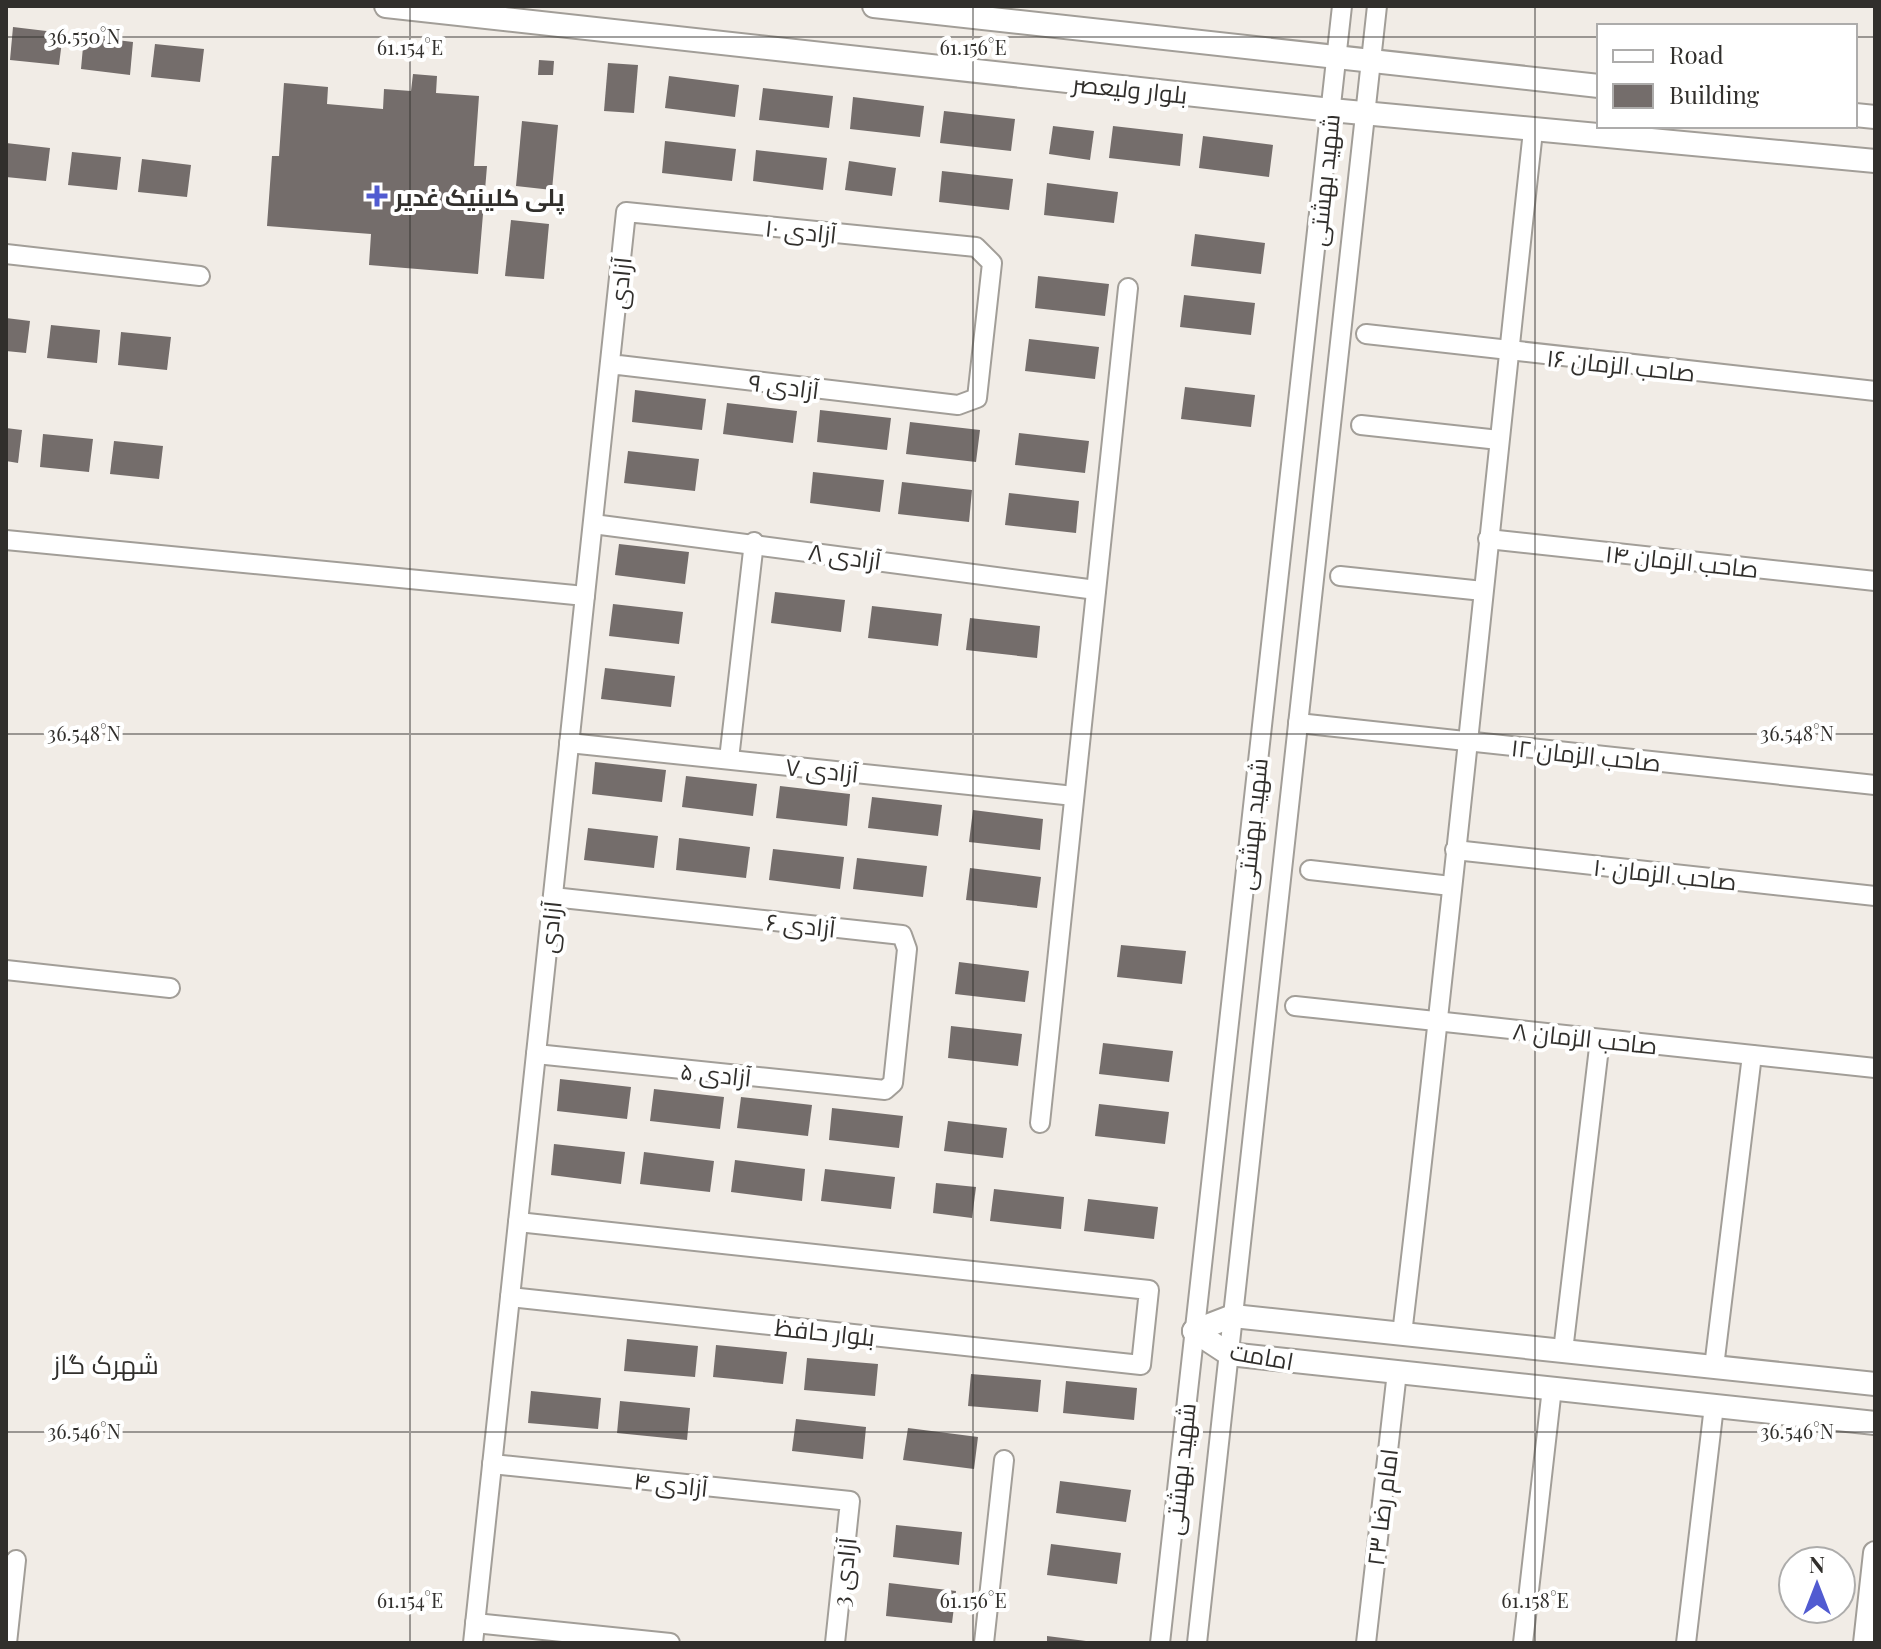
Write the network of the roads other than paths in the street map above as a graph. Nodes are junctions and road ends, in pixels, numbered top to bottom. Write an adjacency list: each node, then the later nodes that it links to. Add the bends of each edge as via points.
1 (386, 6): 8 (street, بلوار ولیعصر)
2 (874, 6): 5 (street)
3 (1342, 6): 5 (street, شهید بهشتی)
4 (1377, 6): 6 (street, شهید بهشتی)
5 (1336, 57): 6 (street); 8 (street, شهید بهشتی)
6 (1371, 61): 7 (street); 9 (street, شهید بهشتی)
7 (1597, 86)
8 (1331, 110): 9 (street, بلوار ولیعصر); 56 (street, شهید بهشتی)
9 (1365, 113): 10 (street, بلوار ولیعصر); 32 (street, شهید بهشتی)
10 (1533, 131): 11 (street, بلوار ولیعصر); 17 (street)
11 (1875, 161)
12 (626, 212): 18 (street, آزادی); 20 (street, آزادی ۱۰, via 976,247 992,263 977,398)
13 (6, 254): 14 (street)
14 (200, 276)
15 (1128, 288): 29 (street)
16 (1366, 334): 17 (street, صاحب الزمان ۱۶)
17 (1509, 352): 19 (street, صاحب الزمان ۱۶); 22 (street)
18 (610, 364): 20 (street, آزادی ۹); 23 (street, آزادی)
19 (1875, 391)
20 (958, 405)
21 (1361, 425): 22 (street)
22 (1499, 440): 24 (street)
23 (593, 524): 26 (street, آزادی ۸); 31 (street, آزادی)
24 (1488, 539): 28 (street, صاحب الزمان ۱۴); 30 (street)
25 (6, 540): 31 (street)
26 (754, 542): 29 (street, آزادی ۸); 35 (street)
27 (1340, 576): 30 (street)
28 (1875, 581)
29 (1096, 590): 37 (street)
30 (1483, 591): 33 (street)
31 (585, 596): 34 (street, آزادی)
32 (1298, 723): 33 (street, صاحب الزمان ۱۲); 55 (street, شهید بهشتی)
33 (1466, 741): 36 (street, صاحب الزمان ۱۲); 38 (street)
34 (569, 743): 35 (street, آزادی ۷); 42 (street, آزادی)
35 (729, 759): 37 (street, آزادی ۷)
36 (1875, 785)
37 (1074, 796): 52 (street)
38 (1455, 850): 40 (street); 41 (street, صاحب الزمان ۱۰)
39 (1310, 870): 40 (street)
40 (1451, 886): 46 (street)
41 (1875, 896)
42 (553, 897): 48 (street, آزادی); 51 (street, آزادی ۶, via 902,935 907,949)
43 (6, 970): 44 (street)
44 (170, 988)
45 (1295, 1006): 46 (street, صاحب الزمان ۸)
46 (1439, 1021): 47 (street, صاحب الزمان ۸); 57 (street)
47 (1600, 1039): 49 (street, صاحب الزمان ۸); 58 (street)
48 (536, 1054): 51 (street, آزادی ۵, via 885,1090); 53 (street, آزادی)
49 (1752, 1055): 50 (street, صاحب الزمان ۸); 60 (street)
50 (1875, 1068)
51 (893, 1083)
52 (1040, 1123)
53 (518, 1222): 54 (street, آزادی); 54 (street, بلوار حافظ, via 1149,1290 1141,1365)
54 (510, 1297): 67 (street, آزادی)
55 (1233, 1316): 56 (street, امامت); 57 (street, امامت); 59 (street, شهید بهشتی)
56 (1194, 1331): 59 (street, امامت); 77 (street, شهید بهشتی)
57 (1402, 1334): 58 (street, امامت)
58 (1563, 1351): 60 (street, امامت)
59 (1229, 1354): 61 (street, امامت); 78 (street, شهید بهشتی)
60 (1714, 1367): 62 (street, امامت)
61 (1397, 1372): 63 (street, امامت); 79 (street, امام رضا ۲۳)
62 (1875, 1384)
63 (1552, 1388): 64 (street, امامت); 80 (street)
64 (1714, 1406): 65 (street, امامت); 81 (street)
65 (1875, 1423)
66 (1004, 1460): 76 (street)
67 (492, 1464): 68 (street, آزادی ۴); 71 (street, آزادی)
68 (850, 1501): 75 (street, آزادی 3)
69 (1875, 1553): 82 (street)
70 (16, 1560): 72 (street)
71 (475, 1623): 73 (street, آزادی); 74 (street)
72 (7, 1643)
73 (473, 1643)
74 (670, 1643)
75 (835, 1643)
76 (984, 1643)
77 (1160, 1643)
78 (1197, 1643)
79 (1366, 1643)
80 (1523, 1643)
81 (1686, 1643)
82 (1865, 1643)

